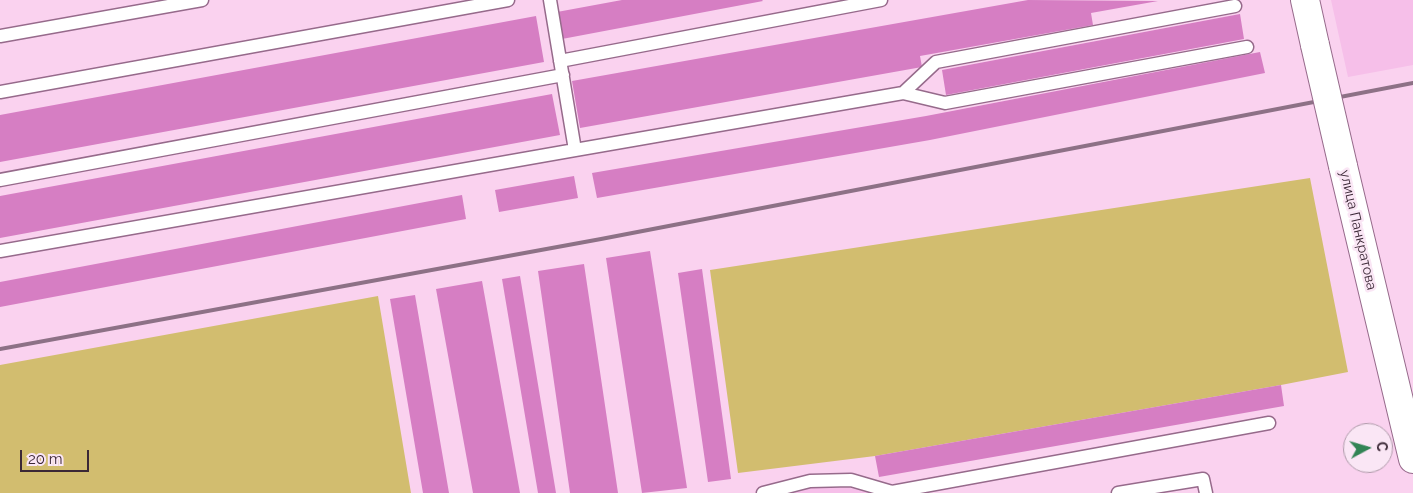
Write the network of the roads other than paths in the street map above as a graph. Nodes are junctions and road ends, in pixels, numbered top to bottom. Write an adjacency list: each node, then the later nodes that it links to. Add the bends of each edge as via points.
1 (202, 0): 6 (lane)
2 (508, 0): 12 (lane)
3 (550, 0): 10 (lane)
4 (881, 0): 10 (lane)
5 (1305, 0): 18 (main road, улица Панкратова, bridge)
6 (135, 6): 8 (lane)
7 (1235, 6): 13 (lane, via 936,62)
8 (0, 36)
9 (1247, 47): 13 (lane, via 945,103)
10 (560, 61): 11 (lane)
11 (563, 75): 14 (lane); 15 (lane)
12 (0, 92)
13 (903, 92): 14 (lane)
14 (575, 150): 16 (lane)
15 (0, 180)
16 (0, 251)
17 (1269, 423): 20 (lane)
18 (1413, 459)
19 (763, 493): 20 (lane, via 810,481 851,480)
20 (891, 493)
21 (1118, 493): 22 (lane, via 1203,480)
22 (1206, 493)

